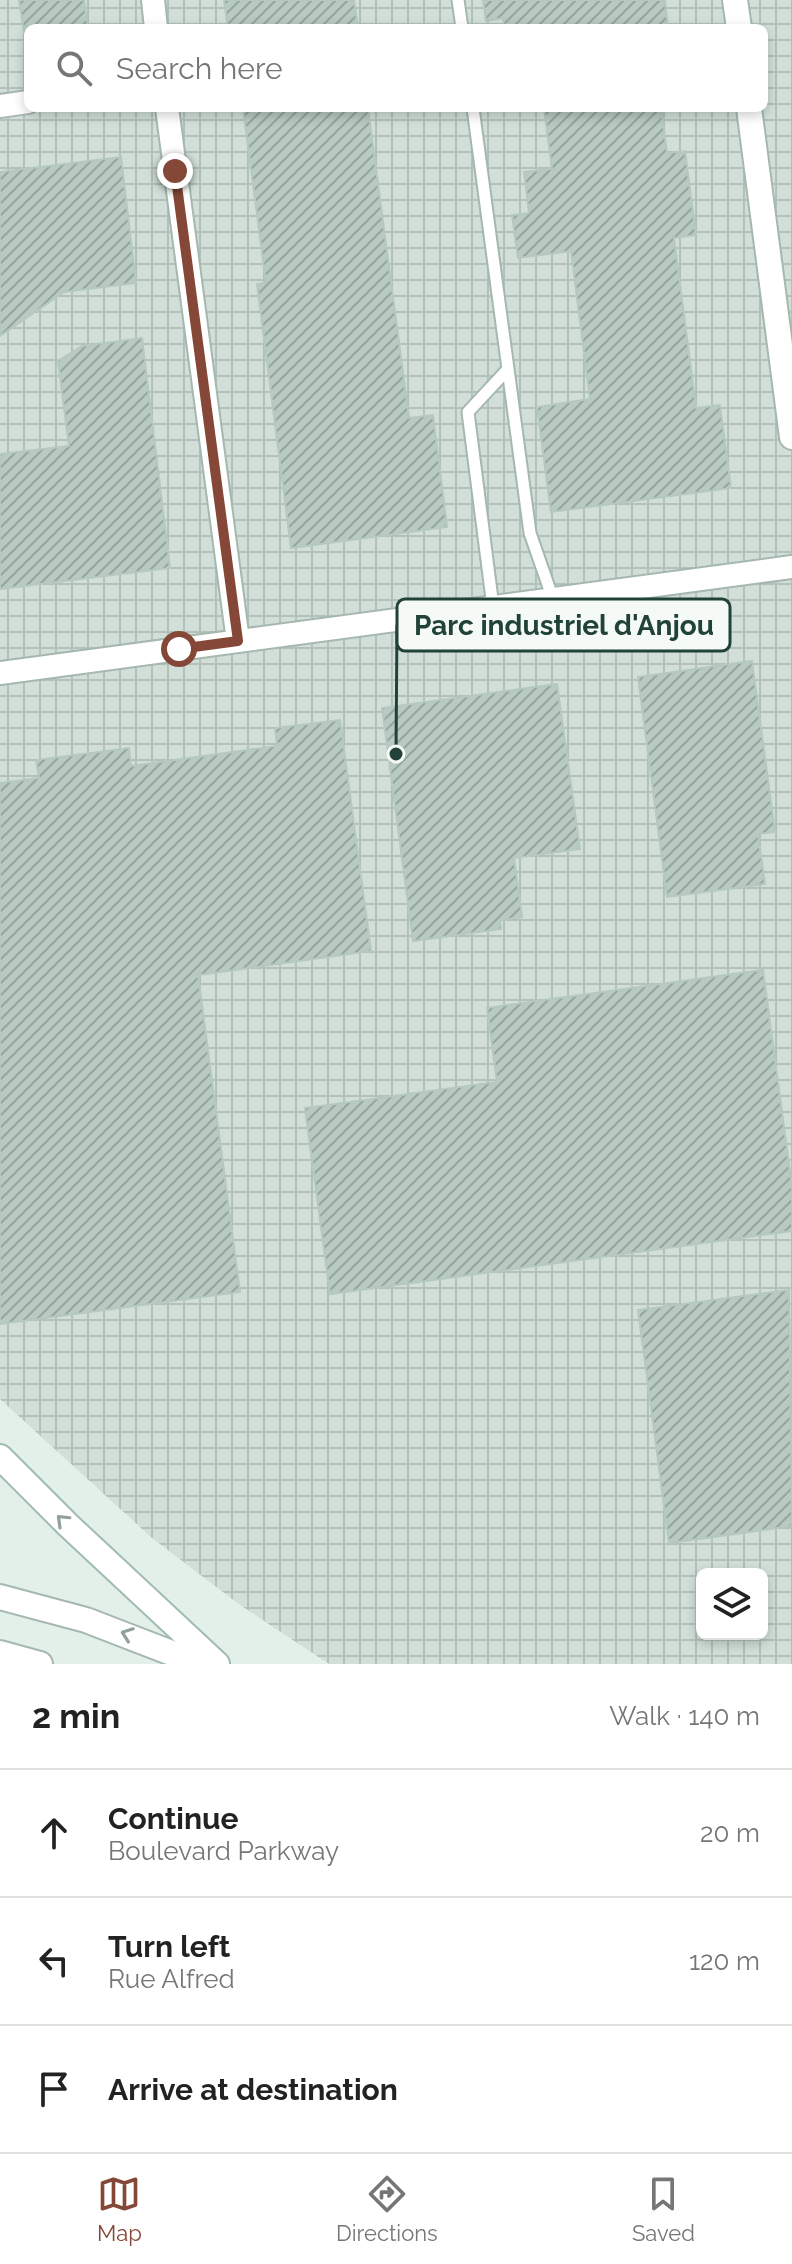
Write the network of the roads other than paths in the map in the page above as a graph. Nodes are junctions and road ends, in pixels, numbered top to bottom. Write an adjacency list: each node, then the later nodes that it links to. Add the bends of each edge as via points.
1 (153, 0): 4 (street)
2 (458, 0): 5 (lane)
3 (735, 0): 6 (street)
4 (156, 24)
5 (461, 24)
6 (738, 24)
7 (24, 103): 8 (street)
8 (0, 106)
9 (168, 112): 17 (street)
10 (474, 112): 12 (lane)
11 (750, 112): 13 (street)
12 (508, 369): 15 (lane, via 530,533); 16 (lane, via 468,412)
13 (792, 437)
14 (792, 567): 15 (street)
15 (553, 599): 16 (street)
16 (493, 607): 17 (street)
17 (238, 641): 18 (street)
18 (0, 673)
19 (0, 1457): 24 (street, one-way to 19)
20 (0, 1597): 23 (street, one-way to 20, via 100,1624)
21 (0, 1653): 22 (street)
22 (40, 1664)
23 (200, 1664)
24 (217, 1664)

